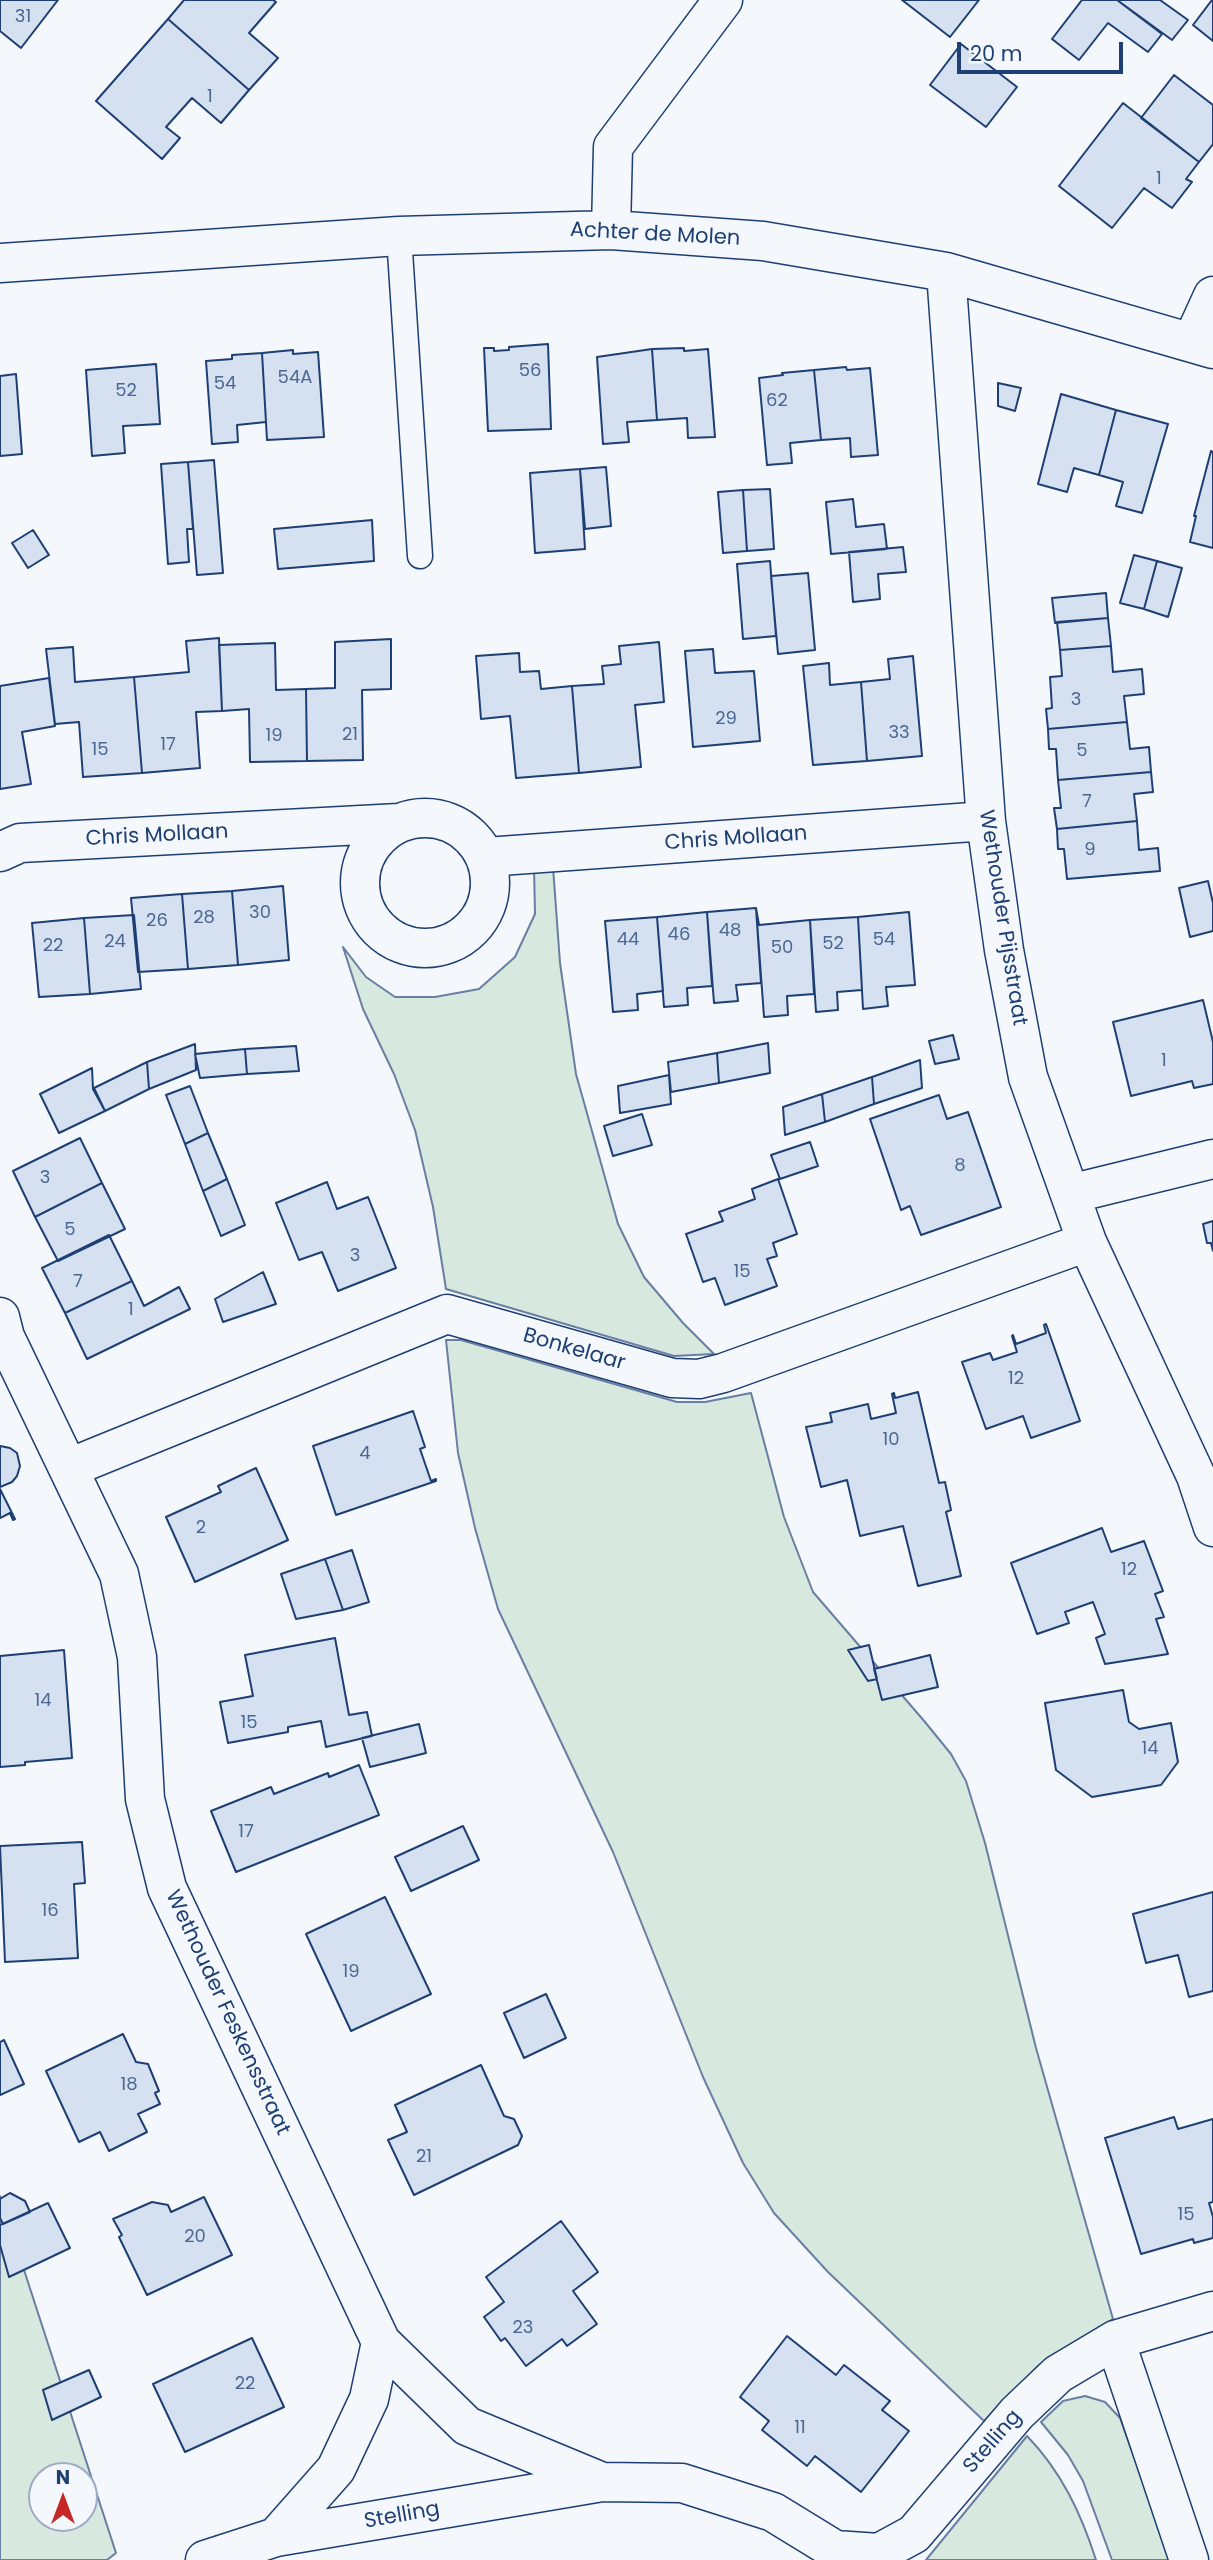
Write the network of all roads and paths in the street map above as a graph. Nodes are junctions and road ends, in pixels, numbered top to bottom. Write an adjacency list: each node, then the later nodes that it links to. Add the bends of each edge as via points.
1 (706, 6): 2 (street, via 613,147)
2 (611, 230): 3 (street, Achter de Molen); 5 (street, Achter de Molen, via 763,241)
3 (399, 236): 4 (street, Achter de Molen); 8 (lane)
4 (0, 263)
5 (946, 272): 7 (street, Achter de Molen); 9 (street, Wethouder Pijsstraat)
6 (1213, 296): 7 (street)
7 (1203, 346)
8 (420, 556)
9 (986, 821): 12 (street, Chris Mollaan); 14 (street, Wethouder Pijsstraat, via 1028,1077)
10 (399, 823): 11 (street, Chris Mollaan, via 20,843); 12 (street, Chris Mollaan, via 436,818 459,827); 12 (street, via 382,834 368,852 361,873 361,895 369,916 384,933 403,944 425,948 446,944 480,919 489,900 491,878)
11 (0, 852)
12 (486, 857)
13 (1213, 1159): 14 (street)
14 (1070, 1194): 15 (street, Wethouder Pijsstraat)
15 (1087, 1242): 17 (street, Bonkelaar, via 699,1379 672,1378 447,1314); 18 (street, Wethouder Pijsstraat, via 1196,1476)
16 (2, 1331): 17 (street, Wethouder Feskensstraat)
17 (69, 1468): 21 (street, Wethouder Feskensstraat, via 119,1574 137,1657 145,1799 167,1888)
18 (1213, 1527)
19 (1213, 2311): 20 (street, Stelling)
20 (1115, 2340): 24 (street, Stelling, via 1058,2374 1017,2413 914,2534); 26 (street)
21 (381, 2342): 22 (street, Stelling, via 467,2426); 23 (street, via 369,2399 336,2469)
22 (603, 2482): 23 (street, Stelling); 24 (street, Stelling, via 682,2483 773,2512 835,2550)
23 (275, 2537): 25 (street, Stelling)
24 (880, 2557)
25 (205, 2560)
26 (1189, 2560)

